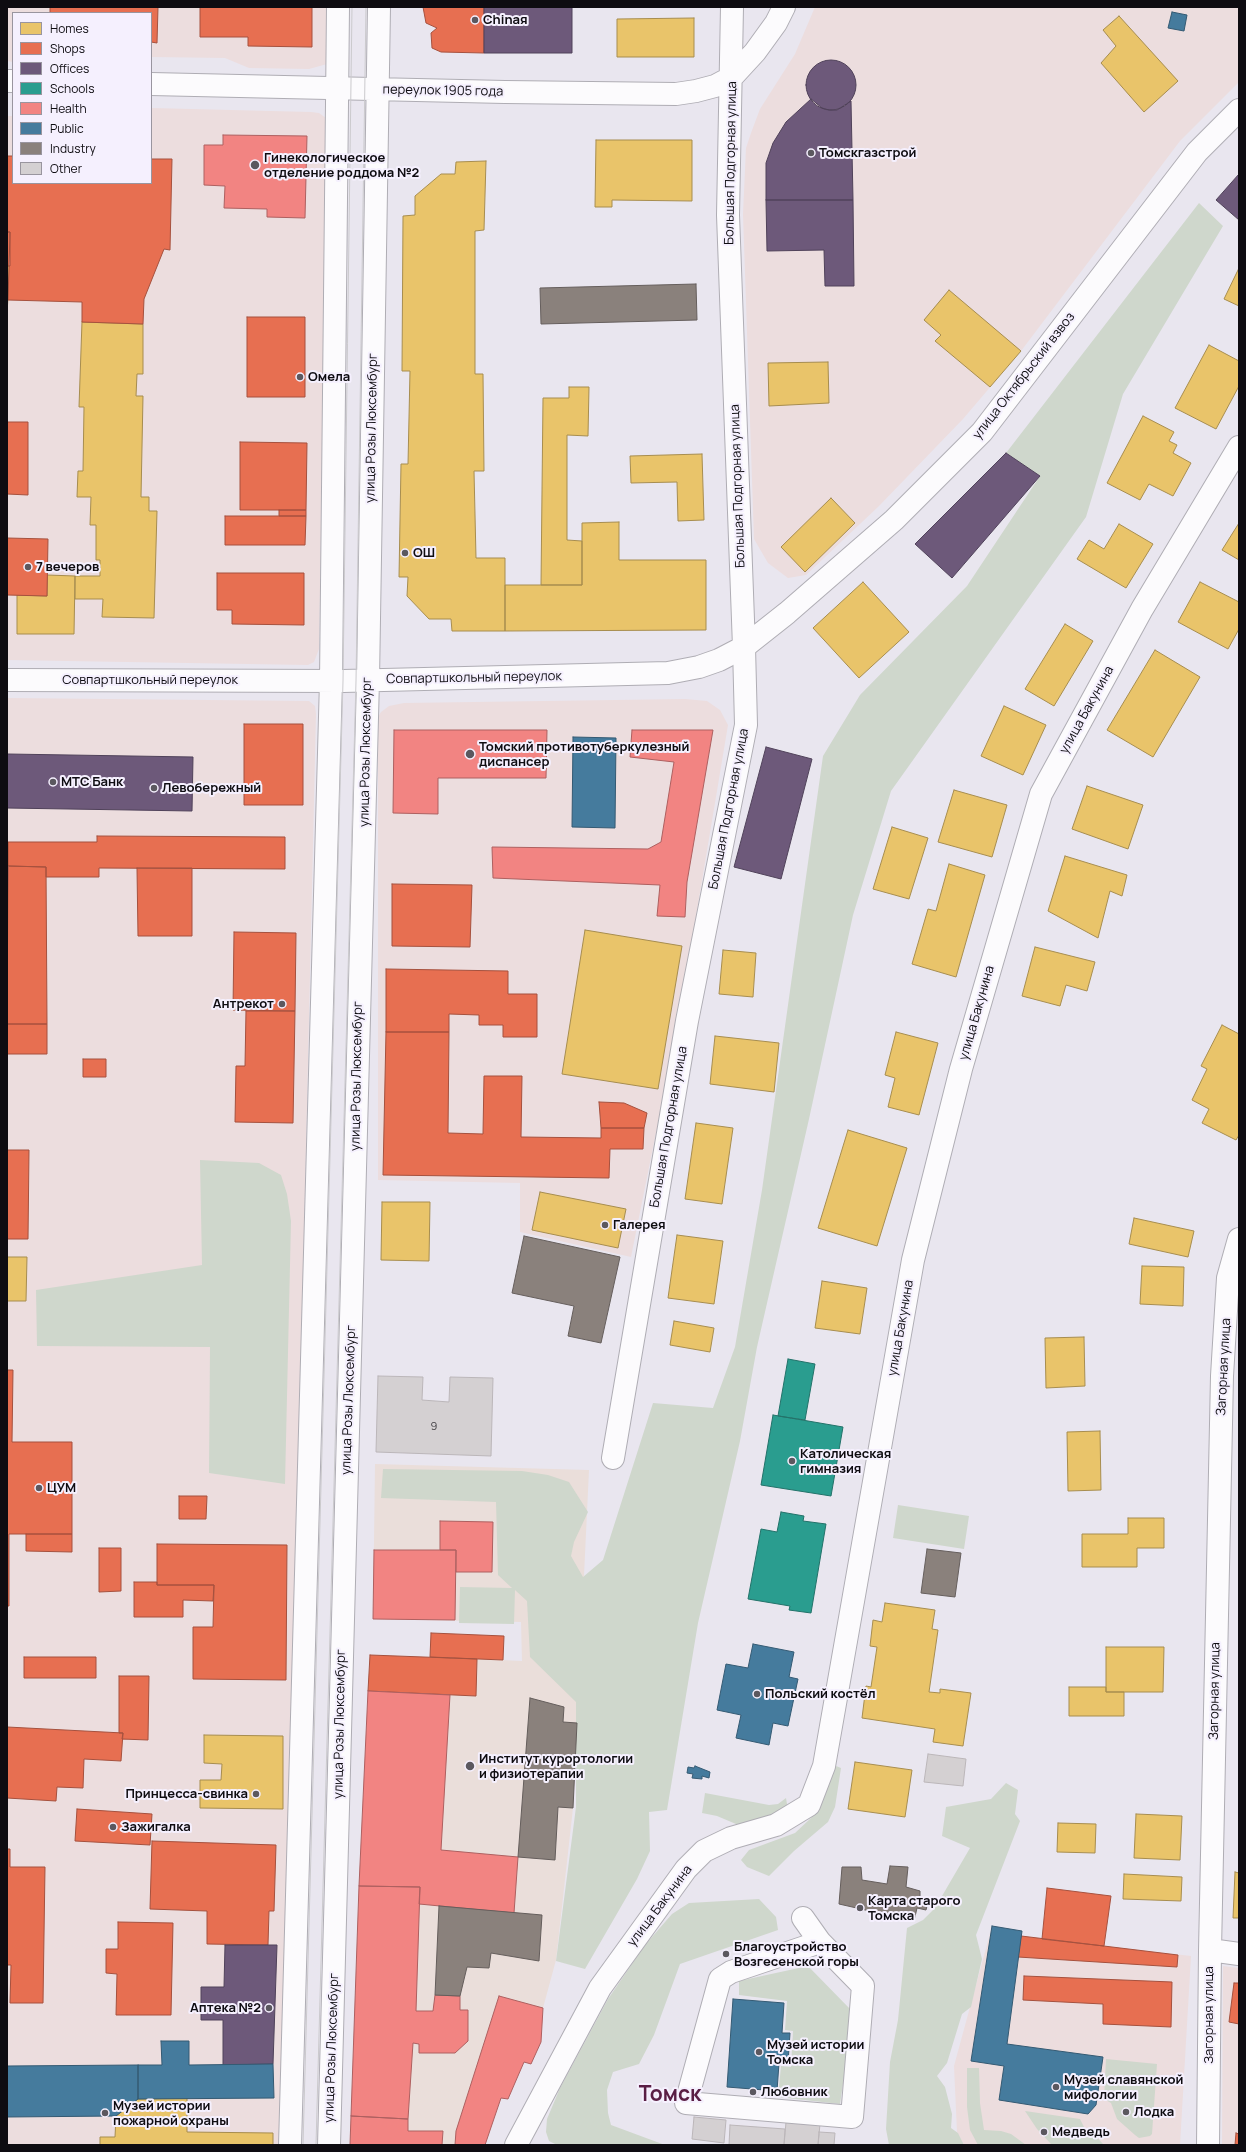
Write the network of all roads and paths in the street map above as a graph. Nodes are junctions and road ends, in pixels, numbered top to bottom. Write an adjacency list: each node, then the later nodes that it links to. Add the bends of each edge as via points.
1 (338, 7): 7 (street)
2 (379, 7): 8 (street, улица Розы Люксембург)
3 (732, 7): 5 (street, Большая Подгорная улица)
4 (784, 7): 5 (street, via 755,52)
5 (732, 77): 8 (street, переулок 1905 года, via 715,86 676,94); 11 (street, Большая Подгорная улица, via 728,215)
6 (152, 84): 7 (street, переулок 1905 года)
7 (338, 89): 8 (street, переулок 1905 года); 14 (street)
8 (379, 89): 13 (street, улица Розы Люксембург)
9 (1239, 110): 11 (street, улица Октябрьский взвоз, via 1197,152 982,432 894,520)
10 (1239, 447): 24 (street, улица Бакунина, via 1142,609 1041,794 961,1068 913,1260 824,1766 809,1805 776,1825 731,1838 704,1851 686,1869 600,1988)
11 (744, 647): 13 (street, Совпартшкольный переулок, via 699,667 668,673); 17 (street, Большая Подгорная улица, via 746,725 687,1021)
12 (7, 680): 14 (street, Совпартшкольный переулок)
13 (368, 680): 14 (street, Совпартшкольный переулок); 23 (street, улица Розы Люксембург)
14 (331, 681): 22 (street)
15 (1239, 1239): 16 (street, Загорная улица, via 1228,1278)
16 (1231, 1378): 20 (street, Загорная улица)
17 (613, 1458)
18 (802, 1918): 19 (street)
19 (820, 1942): 19 (street, via 863,1986 852,2117 686,2103 720,1979 732,1972)
20 (1210, 1950): 21 (street); 25 (street, Загорная улица)
21 (1239, 1954)
22 (290, 2145)
23 (329, 2145)
24 (516, 2145)
25 (1208, 2145)

